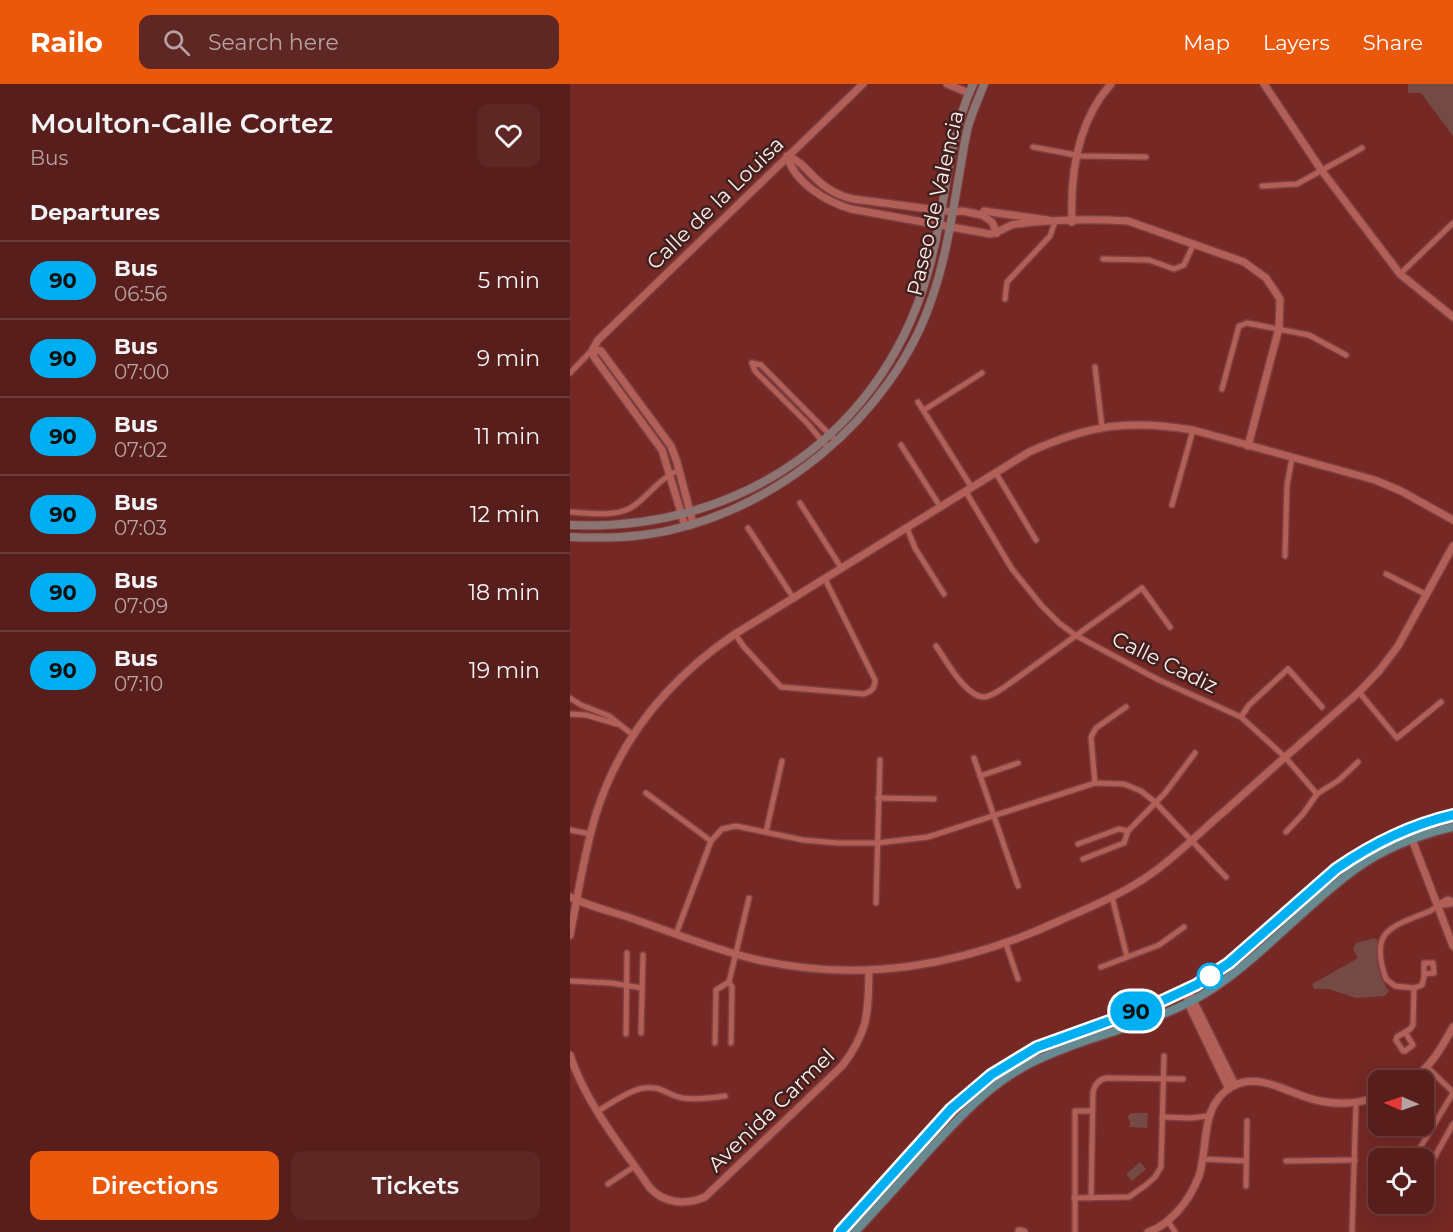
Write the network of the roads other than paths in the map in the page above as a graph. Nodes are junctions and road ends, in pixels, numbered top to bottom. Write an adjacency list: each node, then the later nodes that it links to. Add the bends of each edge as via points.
1 (863, 84): 12 (street, Calle de la Louisa)
2 (947, 84): 7 (street)
3 (973, 84): 7 (main road, Paseo de Valencia)
4 (984, 84): 8 (main road, Paseo de Valencia)
5 (1111, 84): 11 (street, via 1086,124)
6 (1264, 84): 14 (street)
7 (969, 93): 8 (street); 16 (main road, Paseo de Valencia)
8 (979, 97): 17 (main road, Paseo de Valencia, via 967,131)
9 (1033, 147): 11 (street)
10 (1362, 148): 14 (street)
11 (1076, 155): 13 (street); 20 (street, via 1071,183)
12 (787, 156): 16 (street, via 841,196); 22 (street, via 790,167 835,204); 31 (street, Calle de la Louisa)
13 (1146, 157)
14 (1322, 171): 15 (street, via 1297,184); 27 (street)
15 (1262, 186)
16 (941, 210): 17 (street); 22 (main road, Paseo de Valencia)
17 (953, 212): 18 (street); 23 (main road, Paseo de Valencia)
18 (982, 215): 19 (street, via 990,212); 24 (street, via 992,222)
19 (1055, 222): 20 (street); 24 (street, via 1014,224); 28 (street, via 1050,236 1006,282)
20 (1072, 222): 25 (street, via 1128,221)
21 (1453, 223): 27 (street)
22 (938, 224): 23 (street); 41 (main road, Paseo de Valencia, via 918,304 886,368)
23 (950, 226): 24 (street); 41 (main road, Paseo de Valencia, via 934,294 909,352 857,422)
24 (997, 233)
25 (1194, 243): 26 (street, via 1184,265 1174,269 1149,260); 30 (street, via 1244,262 1266,278 1280,299)
26 (1103, 259)
27 (1400, 274): 29 (street)
28 (1005, 299)
29 (1453, 317)
30 (1279, 328): 32 (street, via 1309,335); 36 (street, via 1247,323 1239,326); 43 (street)
31 (593, 348): 34 (street); 45 (street, via 601,351 663,434); 47 (street, via 594,357 662,450)
32 (1346, 355)
33 (1095, 367): 39 (street)
34 (570, 373)
35 (982, 373): 38 (street)
36 (1222, 389)
37 (918, 402): 38 (street, Calle Cadiz)
38 (924, 410): 48 (street, Calle Cadiz)
39 (1102, 427): 40 (street, via 1149,424); 46 (street, via 1060,438)
40 (1193, 430): 43 (street); 50 (street)
41 (829, 441): 41 (street, via 761,365 752,363 808,424); 53 (main road, Paseo de Valencia, via 767,481); 56 (main road, Paseo de Valencia, via 807,467 742,504)
42 (901, 444): 51 (street)
43 (1248, 446): 44 (street)
44 (1293, 458): 54 (street, via 1375,480); 62 (street, via 1287,485)
45 (679, 470): 47 (street); 53 (street)
46 (996, 473): 48 (street); 60 (street)
47 (670, 474): 52 (street, via 625,510); 53 (street)
48 (969, 490): 51 (street); 71 (street, Calle Cadiz, via 1026,588)
49 (800, 503): 63 (street)
50 (1172, 505)
51 (940, 508): 58 (street)
52 (570, 512)
53 (686, 514): 55 (main road, Paseo de Valencia, via 633,524); 56 (street)
54 (1453, 520)
55 (570, 525)
56 (689, 525): 59 (main road, Paseo de Valencia, via 642,535)
57 (748, 528): 68 (street)
58 (907, 528): 63 (street); 66 (street)
59 (570, 537)
60 (1036, 540)
61 (1453, 546): 67 (street)
62 (1285, 556)
63 (842, 569): 65 (street)
64 (1386, 574): 67 (street)
65 (825, 579): 68 (street); 70 (street, via 875,680 870,692 780,687)
66 (944, 594)
67 (1427, 595): 73 (street, via 1398,646)
68 (794, 599): 70 (street)
69 (1170, 627): 71 (street, Calle Cadiz, via 1142,588)
70 (735, 634): 81 (street, via 673,685)
71 (1076, 635): 72 (street, Calle Cadiz, via 986,697 966,688); 79 (street, Calle Cadiz, via 1157,680)
72 (936, 646)
73 (1359, 692): 75 (street, via 1397,738); 83 (street)
74 (570, 698): 80 (street, via 609,716)
75 (1441, 702)
76 (1126, 707): 90 (street, via 1096,728 1090,737)
77 (1322, 707): 79 (street, via 1288,669)
78 (570, 714): 80 (street)
79 (1241, 717): 83 (street, Calle Cadiz)
80 (617, 724): 81 (street)
81 (633, 735): 104 (street, via 611,775)
82 (1195, 753): 95 (street)
83 (1285, 757): 92 (street, Calle Cadiz); 107 (street)
84 (974, 758): 89 (street)
85 (880, 760): 93 (street)
86 (782, 761): 102 (street)
87 (1358, 762): 92 (street)
88 (1017, 763): 89 (street)
89 (980, 776): 97 (street)
90 (1095, 783): 95 (street, via 1124,784); 97 (street)
91 (646, 793): 106 (street)
92 (1317, 794): 103 (street)
93 (878, 798): 94 (street); 108 (street)
94 (934, 799)
95 (1155, 802): 101 (street); 107 (street)
96 (1453, 815): 99 (main road)
97 (993, 817): 108 (street, via 928,837); 112 (street)
98 (1453, 827): 105 (main road)
99 (1407, 829): 105 (street); 137 (main road, via 1336,869 1229,963)
100 (570, 830): 104 (street)
101 (1128, 831): 109 (street, via 1119,829); 110 (street, via 1124,843)
102 (766, 832): 106 (street, via 736,826 722,829); 108 (street, via 803,840)
103 (1286, 832)
104 (591, 834): 115 (street)
105 (1412, 840): 118 (street); 138 (main road, via 1355,870 1244,966)
106 (711, 841): 120 (street)
107 (1190, 841): 111 (street); 113 (street, via 1153,873)
108 (877, 843): 117 (street)
109 (1078, 844)
110 (1083, 859)
111 (1226, 876)
112 (1018, 886)
113 (1112, 897): 122 (street); 127 (street)
114 (749, 898): 125 (street)
115 (572, 901): 120 (street); 121 (street)
116 (1453, 901): 118 (street)
117 (876, 903)
118 (1437, 906): 123 (street); 136 (street, via 1391,927 1381,942 1380,958 1386,979 1393,985)
119 (1184, 927): 127 (street, via 1159,945)
120 (676, 934): 125 (street)
121 (570, 935)
122 (1006, 944): 129 (street, via 943,961); 131 (street)
123 (1453, 946)
124 (627, 953): 134 (street)
125 (735, 953): 129 (street, via 804,967); 133 (street)
126 (643, 955): 135 (street)
127 (1127, 957): 128 (street)
128 (1101, 967)
129 (869, 970): 169 (street, Avenida Carmel, via 866,1025 842,1066 705,1197 690,1202 667,1200 650,1188)
130 (1424, 974): 130 (street, via 1424,963 1434,964 1433,974); 136 (street, via 1422,985)
131 (1018, 979)
132 (570, 981): 134 (street)
133 (729, 982): 143 (street, via 716,990); 144 (street)
134 (626, 986): 135 (street); 142 (street)
135 (642, 988): 141 (street)
136 (1414, 988): 140 (street, via 1413,1025)
137 (1187, 991): 138 (street); 165 (main road, via 1054,1040 1006,1064 962,1099)
138 (1191, 1002): 151 (street); 170 (main road, via 1028,1064 977,1100)
139 (1453, 1027): 147 (street)
140 (1405, 1032): 140 (street, via 1396,1040 1403,1051 1413,1045)
141 (641, 1033)
142 (626, 1034)
143 (715, 1043)
144 (732, 1043)
145 (570, 1055): 156 (street)
146 (1164, 1056): 149 (street)
147 (1427, 1067): 148 (street); 152 (street)
148 (1423, 1070)
149 (1163, 1079): 150 (street); 157 (street, via 1101,1079 1093,1089); 159 (street)
150 (1183, 1080)
151 (1232, 1087): 155 (street, via 1254,1080 1318,1101); 158 (street, via 1217,1098)
152 (1453, 1092): 162 (street)
153 (725, 1096): 156 (street, via 685,1098 646,1088)
154 (1368, 1099): 155 (street)
155 (1356, 1102): 166 (street)
156 (598, 1111): 169 (street)
157 (1092, 1111): 173 (street, via 1075,1111); 174 (street)
158 (1208, 1116): 159 (street); 164 (street)
159 (1162, 1117): 174 (street, via 1161,1167 1155,1177 1129,1197)
160 (1246, 1121): 167 (street)
161 (1453, 1124): 163 (street)
162 (1420, 1148)
163 (1434, 1156)
164 (1202, 1159): 167 (street); 175 (street, via 1188,1200)
165 (906, 1160): 170 (main road); 176 (main road)
166 (1355, 1160): 168 (street); 181 (street)
167 (1246, 1161): 172 (street)
168 (1286, 1161)
169 (635, 1166): 171 (street)
170 (915, 1166): 177 (main road)
171 (608, 1184)
172 (1246, 1186)
173 (1074, 1198): 174 (street); 178 (street)
174 (1090, 1198)
175 (1168, 1221): 179 (street); 180 (street)
176 (840, 1232)
177 (855, 1232)
178 (1075, 1232)
179 (1149, 1232)
180 (1175, 1232)
181 (1352, 1232)

